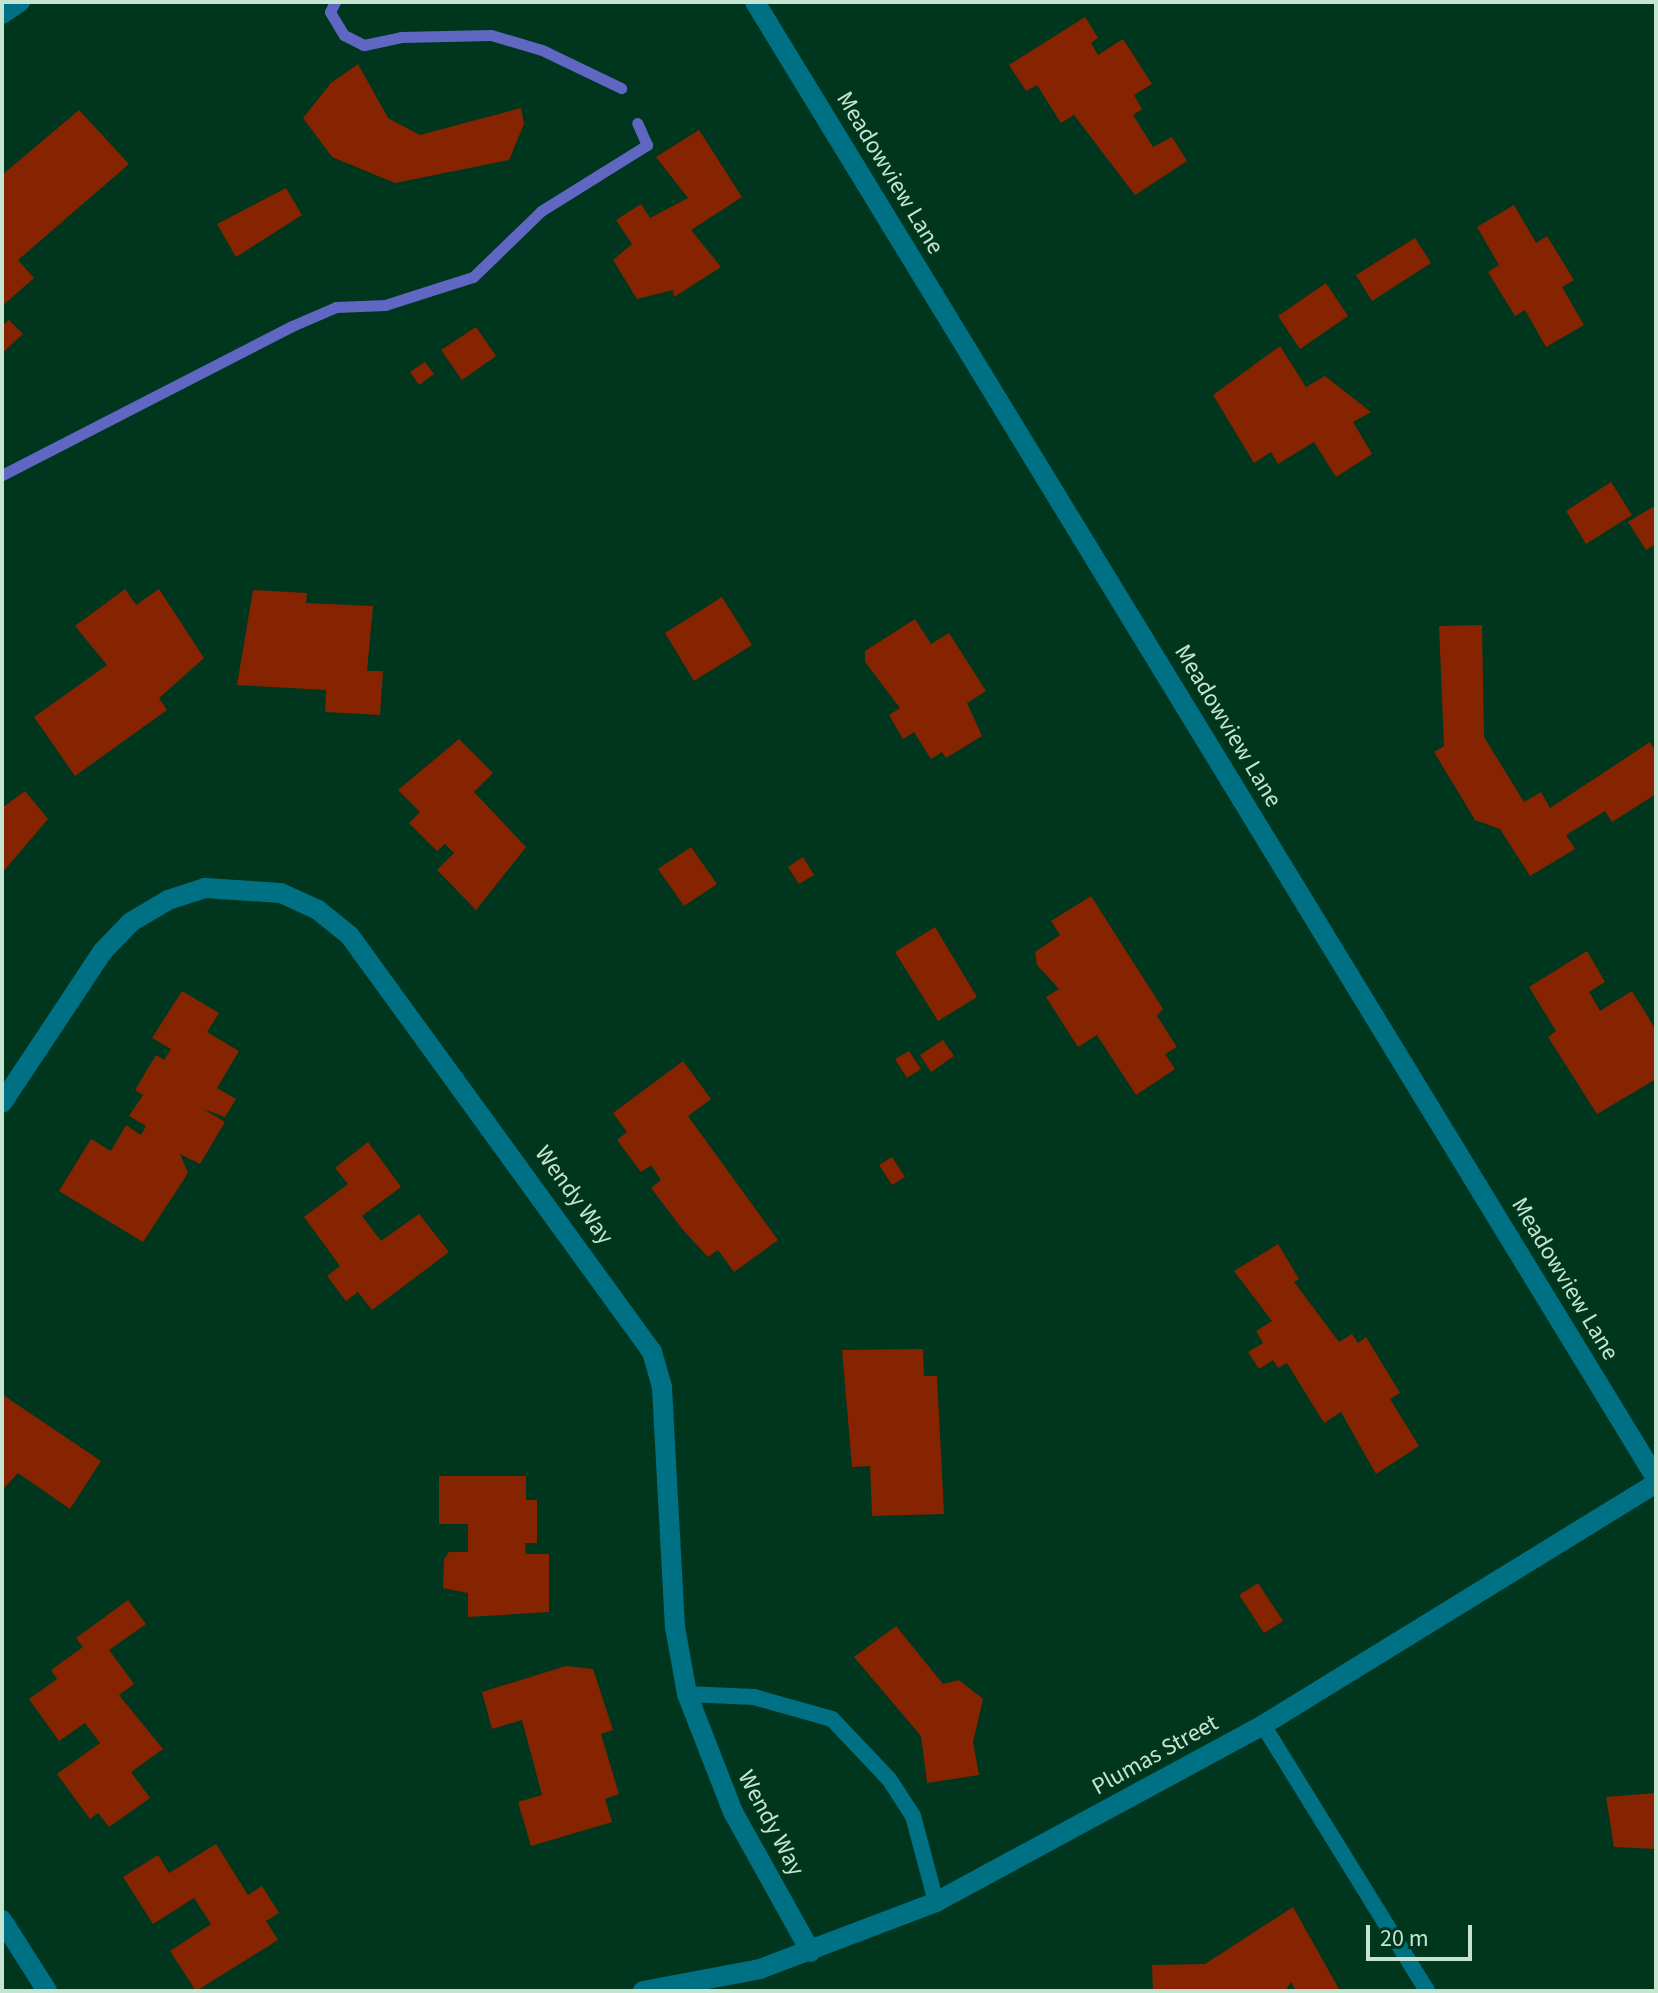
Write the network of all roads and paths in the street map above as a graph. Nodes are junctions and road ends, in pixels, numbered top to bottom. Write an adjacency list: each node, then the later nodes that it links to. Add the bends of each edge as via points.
1 (20, 2): 3 (street)
2 (755, 2): 5 (street, Meadowview Lane)
3 (2, 14)
4 (2, 1103): 6 (street, Wendy Way, via 103,951 131,922 168,900 205,888 257,888 318,910 350,936 652,1352 662,1388 675,1627)
5 (1656, 1480): 7 (street, Plumas Street)
6 (687, 1694): 8 (lane, via 754,1697 832,1719 889,1779 913,1816); 10 (street, Wendy Way, via 733,1812)
7 (1263, 1725): 8 (street, Plumas Street); 13 (lane)
8 (936, 1902): 10 (street, Plumas Street)
9 (2, 1920): 11 (street)
10 (811, 1952): 12 (street, Plumas Street, via 693,1985)
11 (47, 1991)
12 (643, 1991)
13 (1427, 1991)

